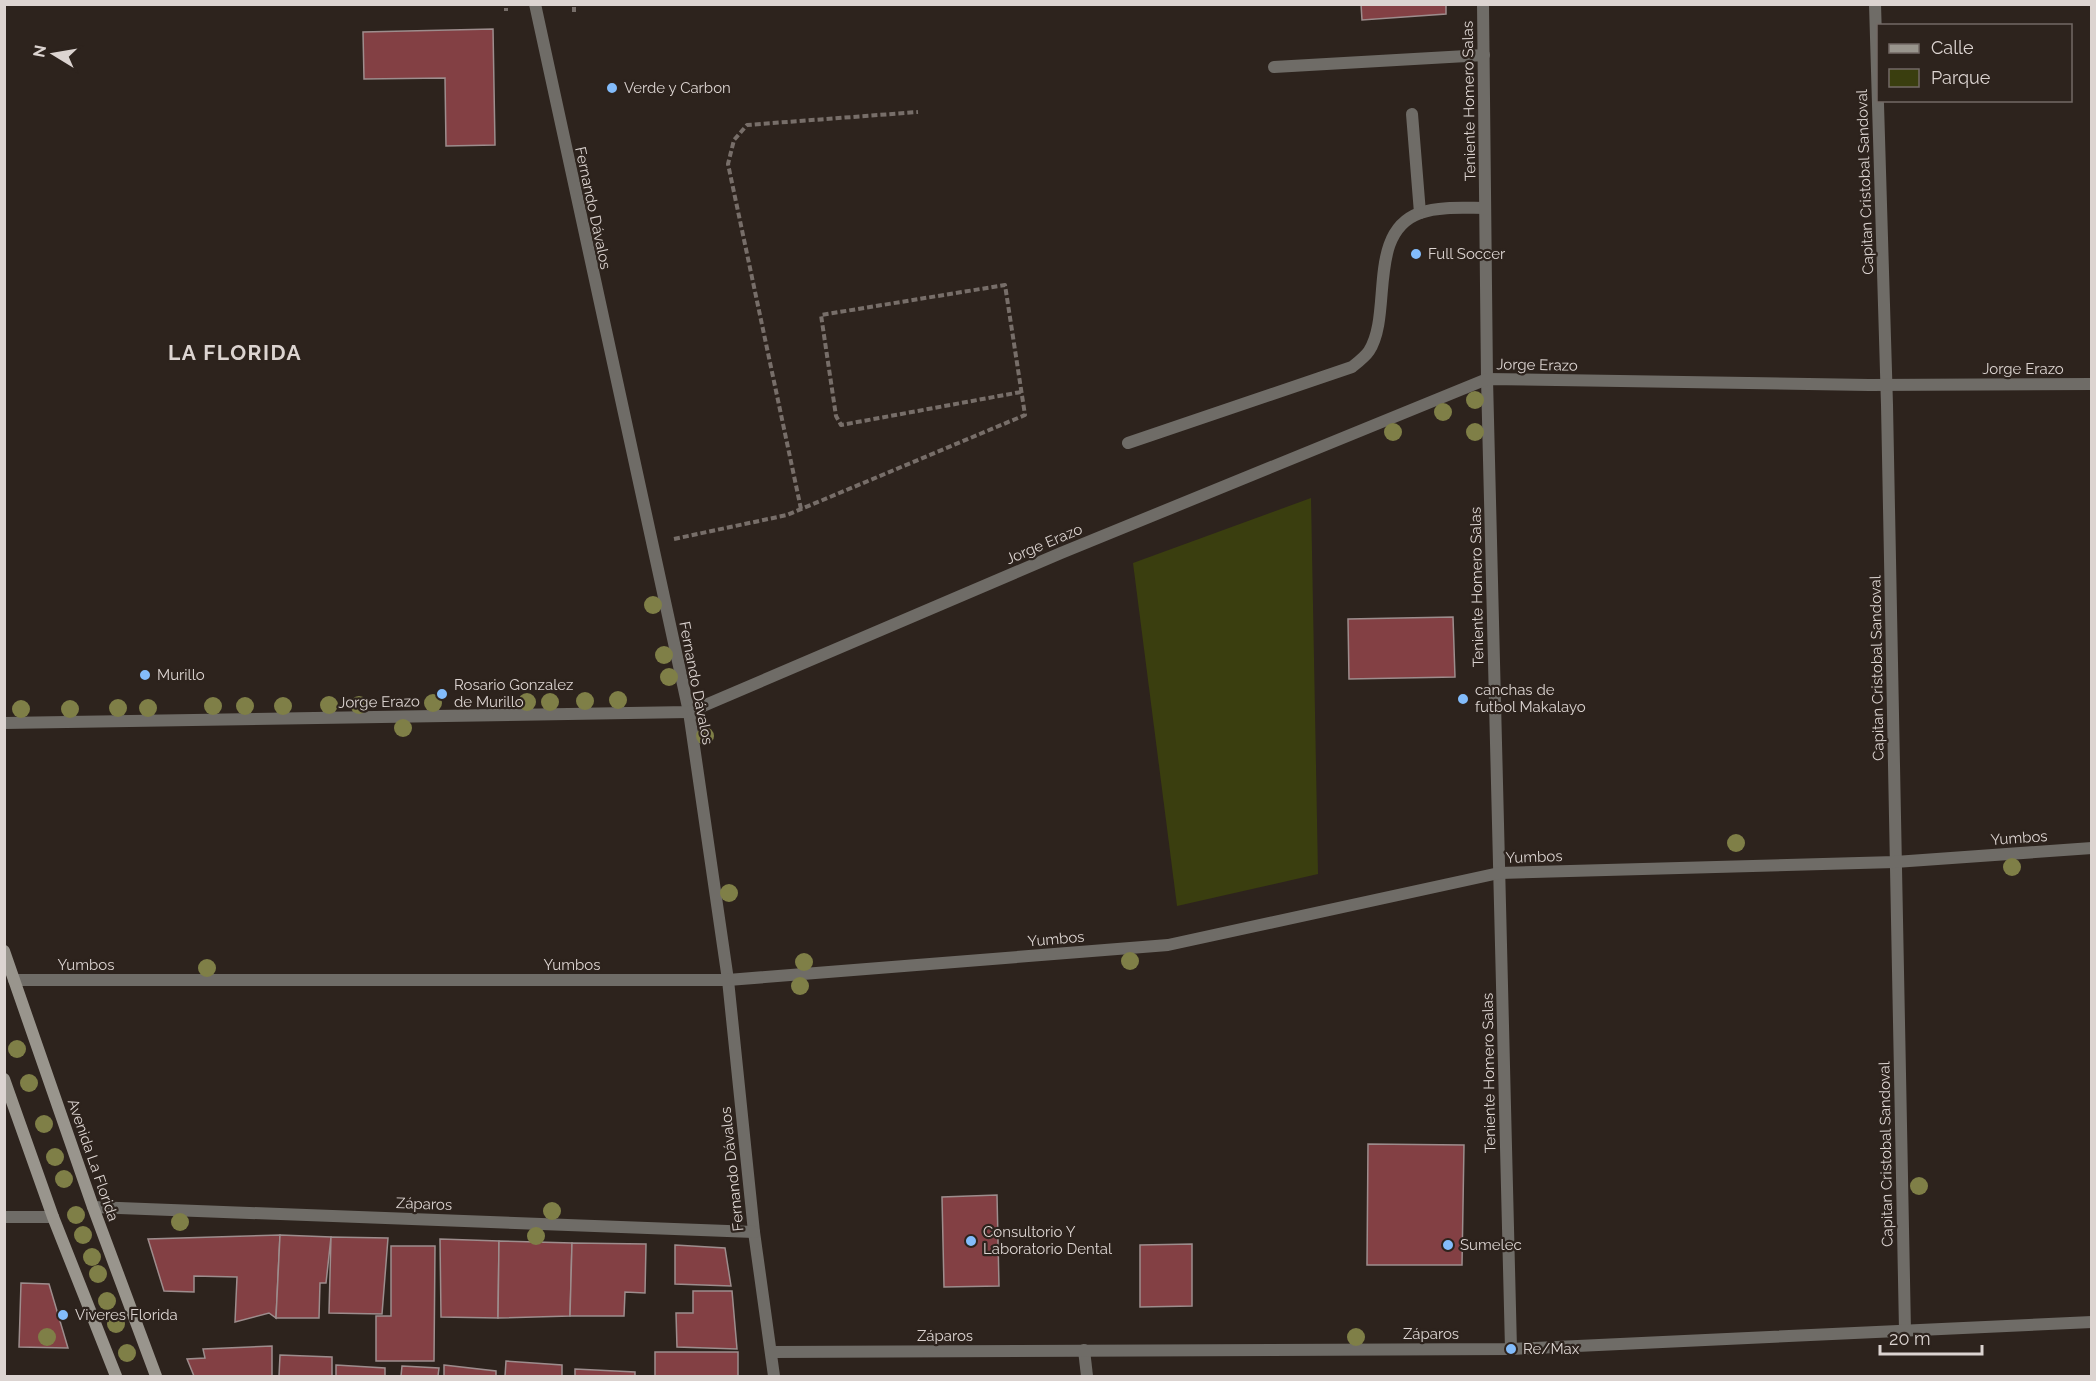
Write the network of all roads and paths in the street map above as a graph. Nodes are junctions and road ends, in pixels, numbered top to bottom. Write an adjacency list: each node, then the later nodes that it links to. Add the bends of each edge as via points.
1 (534, 4): 19 (street, Fernando Dávalos)
2 (1483, 4): 4 (street, Teniente Homero Salas)
3 (1875, 4): 6 (street, Capitan Cristobal Sandoval)
4 (1484, 55): 5 (street); 10 (street, Teniente Homero Salas)
5 (1274, 67)
6 (1877, 73)
7 (1878, 102): 14 (street, Capitan Cristobal Sandoval)
8 (918, 112): 17 (path, via 747,125 734,140 728,164)
9 (1412, 114): 11 (street)
10 (1485, 208): 11 (street); 12 (street, Teniente Homero Salas)
11 (1420, 213): 16 (street, via 1398,231 1388,249 1377,327 1369,351 1352,367)
12 (1487, 380): 14 (street, Jorge Erazo); 19 (street, Jorge Erazo, via 1061,553); 23 (street, Teniente Homero Salas)
13 (2091, 384): 14 (street, Jorge Erazo)
14 (1886, 385): 22 (street, Capitan Cristobal Sandoval)
15 (1021, 392): 15 (path, via 1005,285 821,315 836,416 841,425); 17 (path, via 1024,415)
16 (1128, 443)
17 (801, 509): 18 (path)
18 (669, 540)
19 (689, 712): 20 (street, Jorge Erazo); 26 (street, Fernando Dávalos)
20 (4, 723)
21 (2091, 848): 22 (street, Yumbos)
22 (1895, 862): 23 (street, Yumbos); 33 (street, Capitan Cristobal Sandoval)
23 (1499, 873): 26 (street, Yumbos, via 1168,945); 34 (street, Teniente Homero Salas)
24 (4, 951): 25 (main road, Avenida La Florida)
25 (14, 980): 26 (street, Yumbos); 28 (main road, Avenida La Florida)
26 (728, 980): 31 (street, Fernando Dávalos)
27 (4, 1079): 30 (main road)
28 (93, 1207): 31 (street, Záparos); 38 (main road, Avenida La Florida)
29 (4, 1217): 30 (street)
30 (53, 1217): 37 (main road)
31 (754, 1232): 36 (street, Fernando Dávalos)
32 (2091, 1322): 33 (street, Záparos)
33 (1905, 1331): 34 (street, Záparos)
34 (1510, 1349): 35 (street, Záparos)
35 (1084, 1350): 36 (street, Záparos); 40 (street)
36 (771, 1352): 39 (street, Fernando Dávalos)
37 (116, 1377)
38 (156, 1377)
39 (774, 1377)
40 (1087, 1377)

